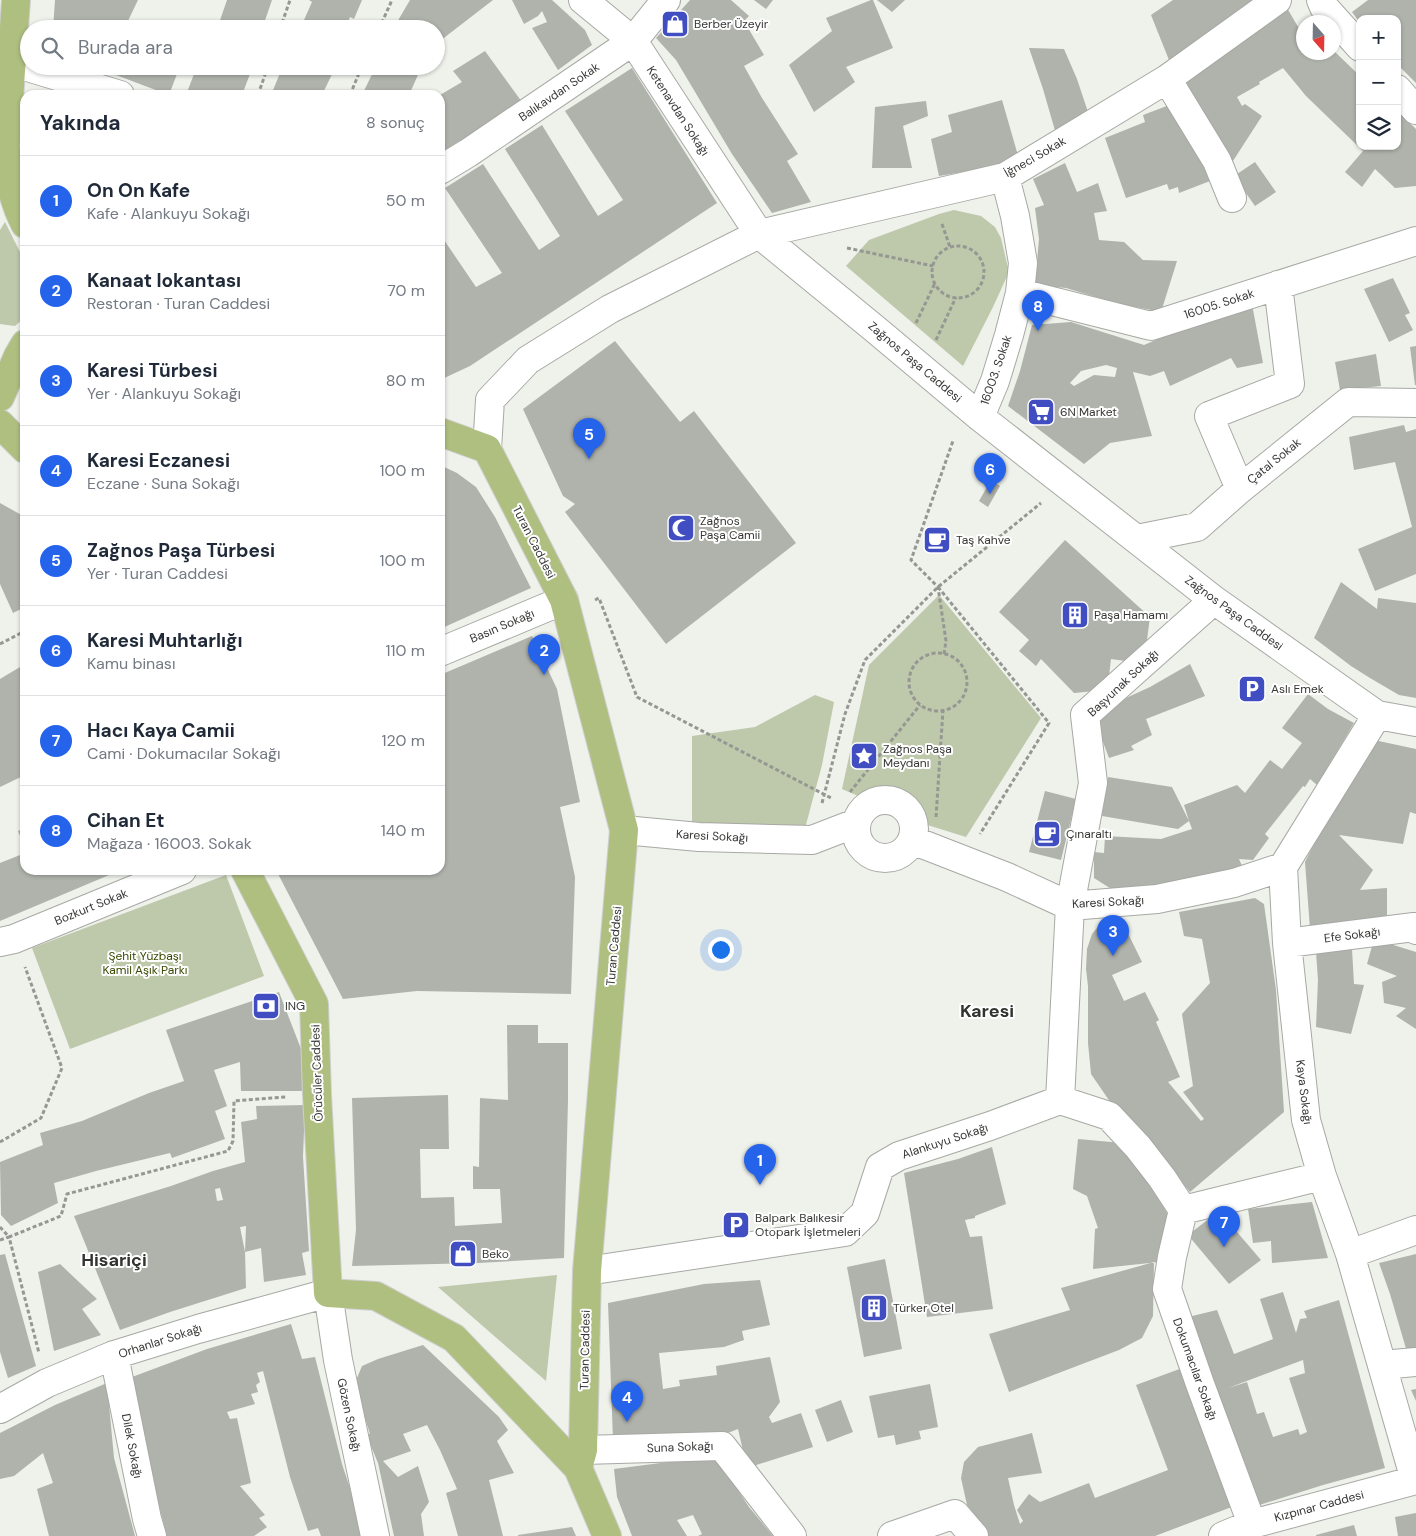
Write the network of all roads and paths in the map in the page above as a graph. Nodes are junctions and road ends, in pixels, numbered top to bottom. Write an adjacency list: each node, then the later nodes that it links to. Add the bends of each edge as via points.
1 (16, 0): 12 (main road)
2 (290, 0): 8 (path)
3 (392, 0): 9 (path)
4 (583, 0): 10 (street, Ketenavdan Sokağı)
5 (666, 0): 10 (street, Balıkavdan Sokak)
6 (1277, 0): 17 (street, İğneci Sokak)
7 (1321, 0): 11 (street)
8 (283, 20)
9 (383, 20)
10 (633, 41): 24 (street, Balıkavdan Sokak); 30 (street, Ketenavdan Sokağı)
11 (1356, 43)
12 (5, 69): 13 (street); 23 (main road)
13 (20, 72)
14 (32, 75): 18 (street)
15 (265, 75): 19 (path)
16 (358, 75): 20 (path)
17 (1167, 78): 26 (street, İğneci Sokak); 27 (street, via 1217,161)
18 (98, 90)
19 (260, 90)
20 (352, 90)
21 (1401, 93): 22 (street)
22 (1416, 110)
23 (6, 141): 25 (main road); 28 (main road, via 10,183)
24 (445, 167)
25 (0, 170)
26 (1005, 176): 30 (street, İğneci Sokak); 37 (street, 16003. Sokak, via 1023,263)
27 (1232, 198)
28 (20, 215)
29 (942, 222): 32 (path)
30 (759, 234): 44 (street, Zağnos Paşa Caddesi); 49 (street, via 610,310 528,360 490,400)
31 (1416, 241): 36 (street, 16005. Sokak)
32 (950, 247): 34 (path, via 936,258); 38 (path, via 974,251 980,258 984,273 978,288)
33 (847, 248): 34 (path)
34 (933, 266): 35 (path)
35 (935, 283): 38 (path, via 947,295); 39 (path)
36 (1278, 285): 37 (street, 16005. Sokak, via 1151,326); 50 (street, via 1290,384 1209,416)
37 (1020, 293): 44 (street, 16003. Sokak)
38 (956, 297): 40 (path)
39 (915, 326)
40 (935, 343)
41 (20, 353): 42 (main road)
42 (0, 397)
43 (1416, 403): 50 (street, Çatal Sokak, via 1348,402)
44 (980, 417): 52 (street, Zağnos Paşa Caddesi)
45 (0, 424): 48 (main road)
46 (445, 434): 49 (main road)
47 (953, 441): 53 (path, via 911,560)
48 (20, 444)
49 (487, 449): 55 (main road, Turan Caddesi)
50 (1240, 488): 52 (street, Çatal Sokak, via 1197,527)
51 (1041, 503): 53 (path)
52 (1136, 539): 54 (street, Zağnos Paşa Caddesi)
53 (938, 587): 59 (path, via 946,641); 64 (path, via 865,660 845,714); 69 (path, via 1049,723)
54 (1214, 600): 62 (street, Zağnos Paşa Caddesi); 73 (street, Başyunak Sokağı, via 1085,715 1093,783)
55 (566, 608): 58 (street, Basın Sokağı); 64 (path, via 599,598 636,697); 66 (main road, Turan Caddesi)
56 (20, 634): 57 (path)
57 (0, 644)
58 (445, 650)
59 (944, 654): 60 (path, via 924,656 911,670 910,689); 61 (path, via 960,663 967,680 962,698 956,705)
60 (920, 705): 61 (path, via 929,710); 65 (path)
61 (943, 710): 68 (path)
62 (1377, 715): 63 (street, Zağnos Paşa Caddesi); 70 (street)
63 (1416, 722)
64 (824, 794): 65 (path); 67 (path)
65 (853, 813): 67 (street, Karesi Sokağı); 68 (street, via 874,801 893,800 908,810); 68 (street, via 859,843 874,856 894,857 910,846)
66 (624, 830): 67 (street, Karesi Sokağı, via 699,837); 87 (main road, Turan Caddesi)
67 (812, 840)
68 (923, 844): 69 (street, Karesi Sokağı)
69 (964, 860): 73 (street, Karesi Sokağı)
70 (1283, 867): 73 (street, Karesi Sokağı, via 1234,883 1157,899); 76 (street, Kaya Sokağı)
71 (170, 875): 75 (street, Bozkurt Sokak)
72 (248, 875): 77 (main road, Örücüler Caddesi, via 314,1004)
73 (1070, 906): 78 (street)
74 (1416, 930): 76 (street, Efe Sokağı, via 1414,927)
75 (7, 940): 79 (path, via 62,1068 42,1118)
76 (1287, 943): 80 (street, Kaya Sokağı, via 1306,1120)
77 (317, 1095): 84 (path, via 234,1102 233,1141 228,1151 67,1194 61,1216); 88 (main road, Örücüler Caddesi)
78 (1060, 1100): 81 (street, via 1109,1116 1138,1147); 87 (street, Alankuyu Sokağı, via 898,1156 880,1167 865,1213 845,1232)
79 (0, 1142)
80 (1322, 1176): 81 (street); 86 (street, Kaya Sokağı)
81 (1183, 1210): 96 (street, Dokumacılar Sokağı, via 1167,1289)
82 (0, 1227): 84 (path)
83 (1416, 1230): 86 (street)
84 (10, 1237): 85 (path); 92 (path)
85 (0, 1240)
86 (1350, 1254): 91 (street, Kaya Sokağı)
87 (587, 1271): 94 (main road, Turan Caddesi)
88 (328, 1293): 89 (street, Orhanlar Sokağı); 94 (main road, Turan Caddesi, via 376,1296 454,1338); 98 (street, Gözen Sokağı, via 338,1360)
89 (114, 1356): 92 (street, Orhanlar Sokağı); 97 (street, Dilek Sokağı)
90 (1416, 1362): 91 (street)
91 (1382, 1366): 95 (street, Kaya Sokağı)
92 (47, 1383): 93 (street, Orhanlar Sokağı)
93 (0, 1409)
94 (580, 1459): 99 (main road, Turan Caddesi); 100 (street, Suna Sokağı, via 722,1446)
95 (1416, 1480): 96 (street, Kızpınar Caddesi)
96 (1252, 1524): 103 (street, Kızpınar Caddesi)
97 (152, 1536)
98 (375, 1536)
99 (607, 1536)
100 (792, 1536)
101 (892, 1536): 102 (street, via 955,1514)
102 (974, 1536)
103 (1223, 1536)

